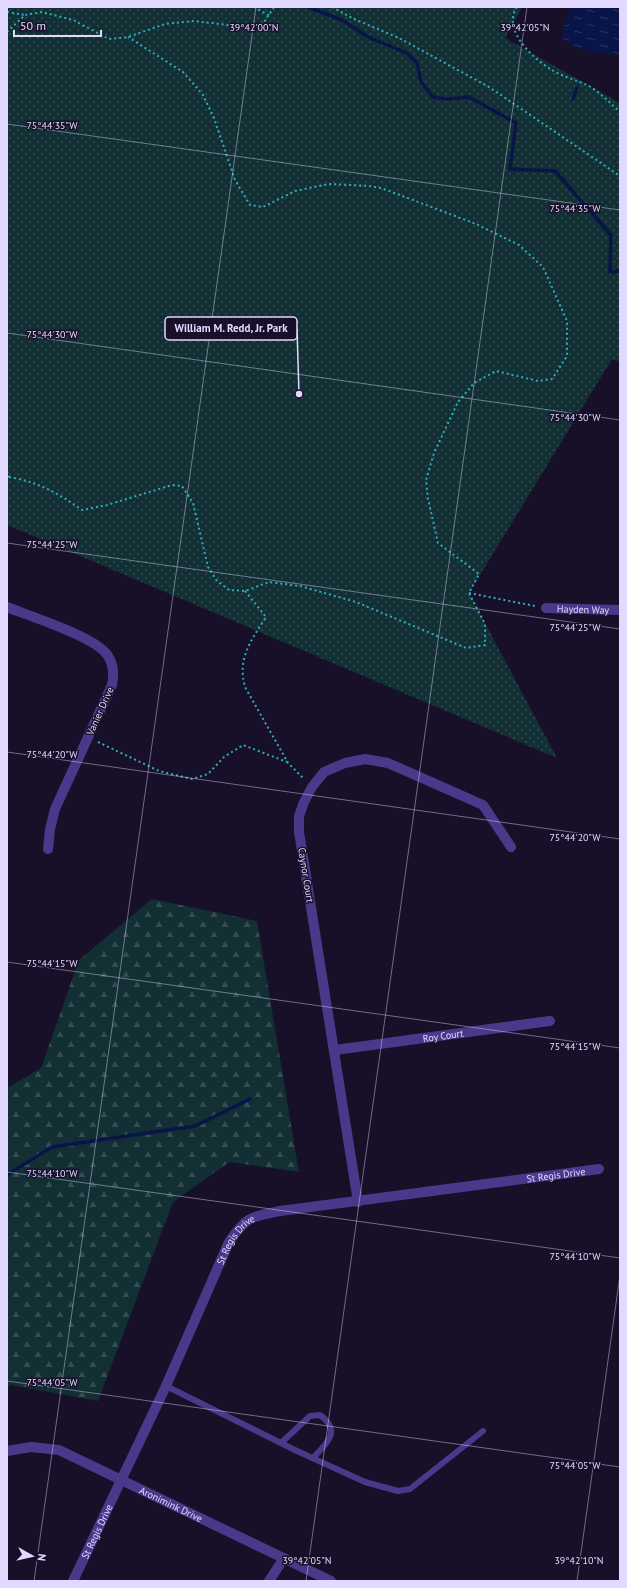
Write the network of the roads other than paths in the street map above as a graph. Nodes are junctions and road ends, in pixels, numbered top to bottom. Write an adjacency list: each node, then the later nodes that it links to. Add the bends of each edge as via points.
1 (7, 607): 5 (street, Vanier Drive, via 93,641 108,655 112,665 112,685 55,809)
2 (546, 608): 3 (street, Hayden Way)
3 (620, 610)
4 (511, 847): 7 (street, Caynor Court, via 483,805 388,763 365,759 345,762 324,772 304,802 299,816 299,832)
5 (48, 849)
6 (550, 1021): 7 (street, Roy Court)
7 (335, 1050): 9 (street, Caynor Court)
8 (598, 1169): 9 (street, St Regis Drive)
9 (358, 1202): 10 (street, St Regis Drive, via 257,1216 242,1224 229,1242)
10 (166, 1386): 12 (lane); 15 (street, St Regis Drive)
11 (483, 1432): 14 (lane, via 410,1489 398,1491 365,1482)
12 (281, 1443): 14 (lane); 14 (lane, via 310,1416 320,1415 328,1421 332,1430 329,1442)
13 (7, 1451): 15 (street, Aronimink Drive, via 31,1447 59,1450)
14 (313, 1458)
15 (120, 1481): 16 (street, Aronimink Drive); 17 (street, St Regis Drive)
16 (284, 1558): 18 (street); 19 (street, Aronimink Drive)
17 (73, 1581)
18 (269, 1581)
19 (331, 1581)

